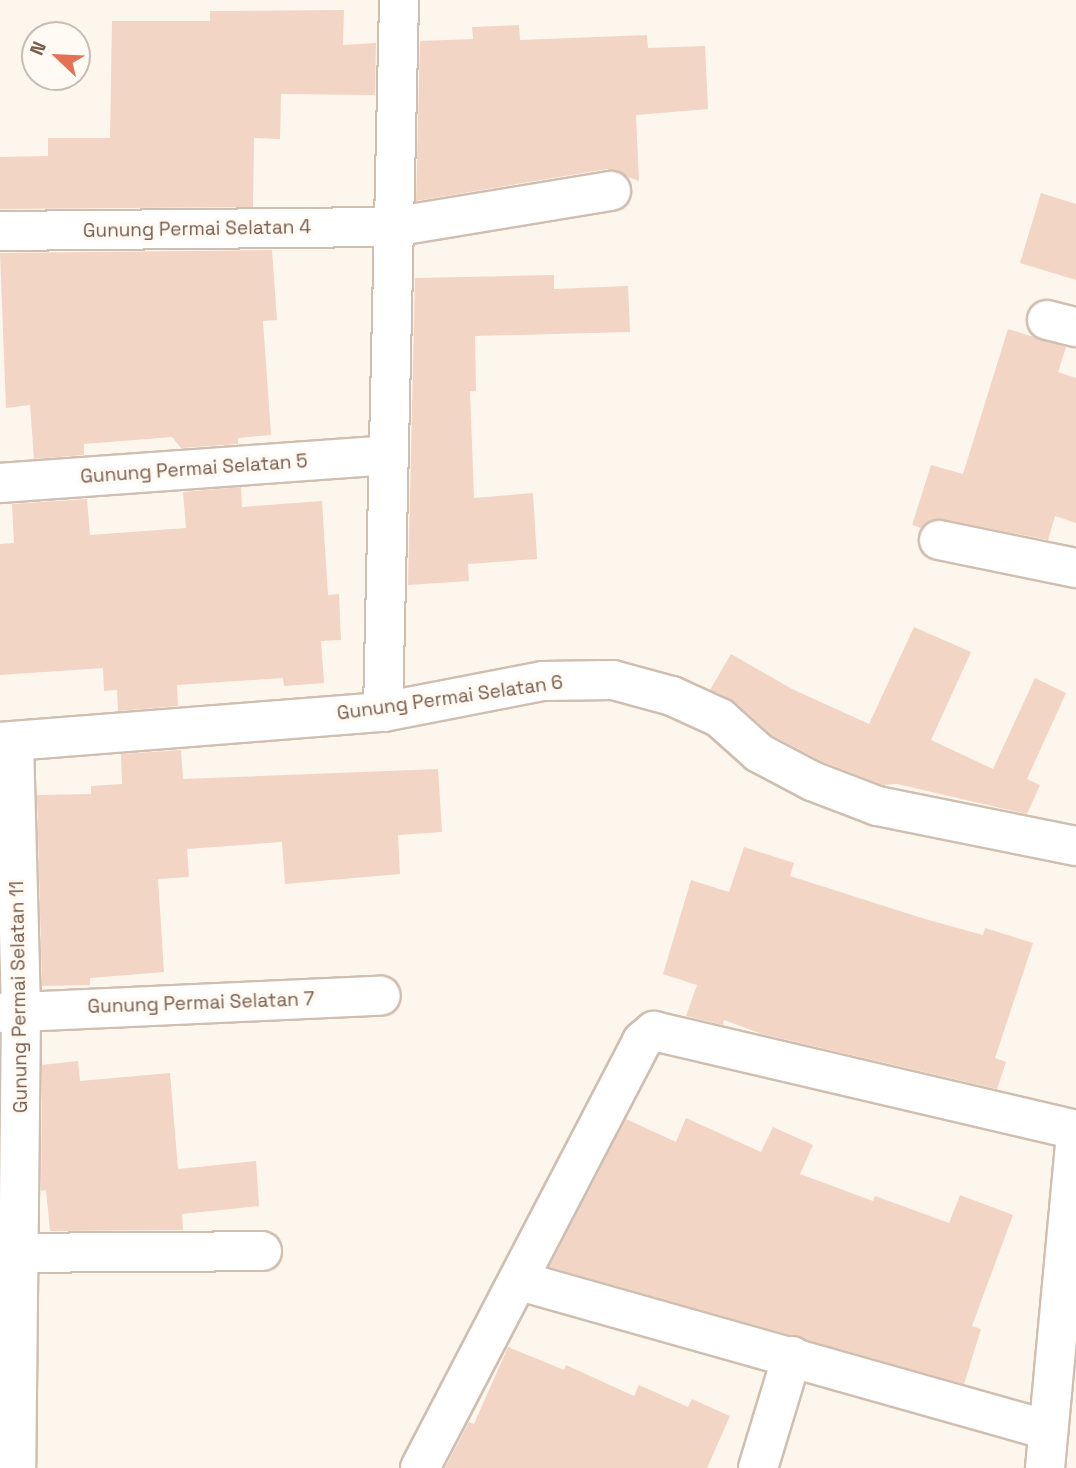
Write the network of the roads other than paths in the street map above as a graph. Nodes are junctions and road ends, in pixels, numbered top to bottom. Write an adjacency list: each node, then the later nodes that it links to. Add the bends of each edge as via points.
1 (400, 0): 3 (street)
2 (611, 191): 3 (street, Gunung Permai Selatan 4)
3 (393, 227): 4 (street, Gunung Permai Selatan 4); 5 (street)
4 (0, 231)
5 (387, 455): 6 (street, Gunung Permai Selatan 5); 9 (street)
6 (0, 483)
7 (939, 540): 8 (street)
8 (1076, 568)
9 (383, 712): 10 (street, Gunung Permai Selatan 6); 11 (street, Gunung Permai Selatan 6, via 542,681 613,680 672,696 720,718 759,752 812,781 877,806)
10 (7, 742): 13 (street, Gunung Permai Selatan 11)
11 (1076, 846)
12 (381, 996): 13 (street, Gunung Permai Selatan 7)
13 (11, 1012): 17 (street, Gunung Permai Selatan 11)
14 (1076, 1132): 15 (street); 18 (street, via 654,1031 642,1041)
15 (1071, 1241): 20 (street)
16 (262, 1251): 17 (street)
17 (10, 1253): 21 (street, Gunung Permai Selatan 11)
18 (520, 1281): 19 (street); 22 (street)
19 (792, 1356): 20 (street); 23 (street)
20 (1048, 1430): 24 (street)
21 (16, 1468)
22 (420, 1468)
23 (758, 1468)
24 (1045, 1468)

